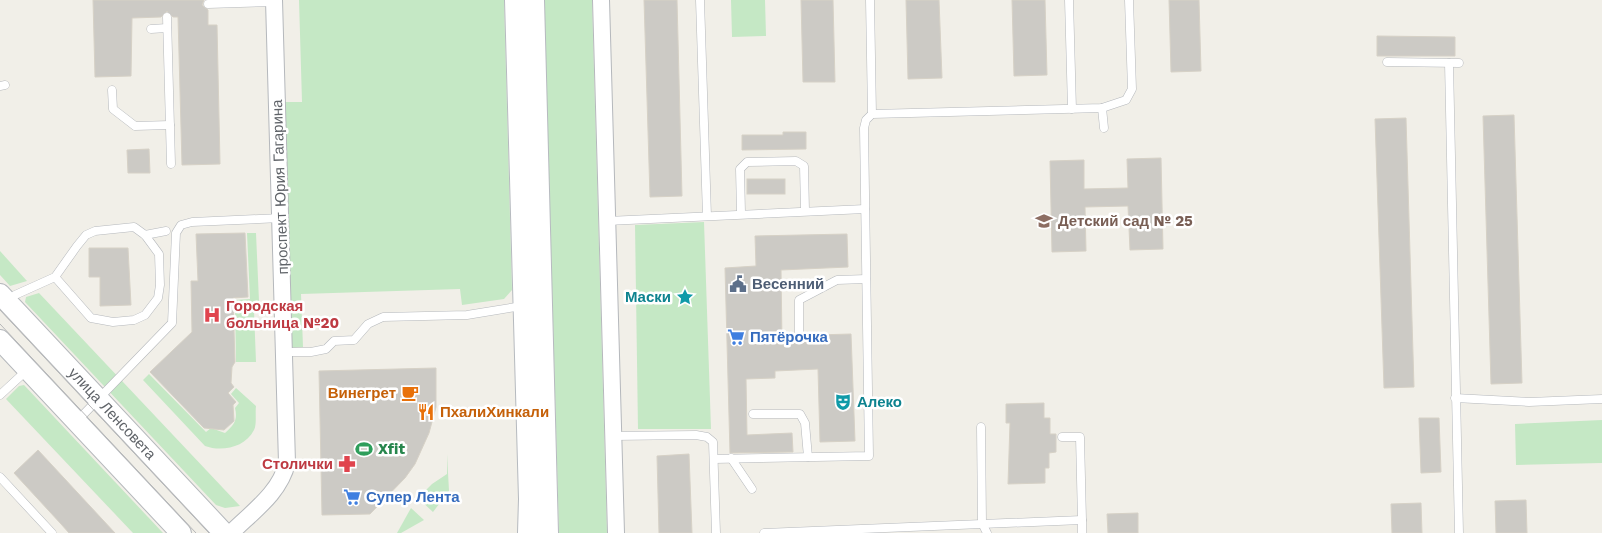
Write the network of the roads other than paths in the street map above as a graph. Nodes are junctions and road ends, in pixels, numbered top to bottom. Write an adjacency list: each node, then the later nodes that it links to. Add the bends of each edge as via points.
1 (516, 0): 34 (main road)
2 (533, 0): 34 (main road)
3 (601, 0): 28 (street)
4 (700, 0): 26 (lane)
5 (870, 0): 19 (lane)
6 (1069, 0): 18 (lane)
7 (1129, 0): 17 (lane, via 1132,89 1126,100)
8 (274, 1): 9 (lane); 27 (street, проспект Юрия Гагарина)
9 (208, 4)
10 (167, 17): 11 (lane)
11 (168, 28): 12 (lane); 20 (lane)
12 (151, 29)
13 (1387, 62): 14 (lane)
14 (1449, 63): 15 (lane); 41 (lane)
15 (1459, 63)
16 (112, 90): 20 (lane, via 113,109 135,126)
17 (1102, 108): 18 (lane); 21 (lane)
18 (1072, 109): 19 (lane)
19 (872, 114): 23 (lane, via 864,128)
20 (170, 124): 22 (lane)
21 (1104, 128)
22 (170, 164)
23 (865, 209): 24 (lane); 32 (lane)
24 (805, 211): 25 (lane); 25 (lane, via 804,166 796,161 747,162 740,169)
25 (741, 213): 26 (lane)
26 (706, 216): 28 (lane)
27 (281, 218): 37 (street, проспект Юрия Гагарина); 40 (lane, via 181,225 176,233 172,323)
28 (607, 221): 46 (street)
29 (166, 230): 30 (lane)
30 (145, 235): 31 (lane, via 134,227 95,230 86,235); 31 (lane, via 159,254 160,285 155,304 140,318 113,322 91,318)
31 (55, 277): 33 (lane)
32 (866, 279): 35 (lane, via 837,280 799,300); 48 (lane, via 869,456)
33 (4, 298): 40 (street, улица Ленсовета)
34 (533, 306): 37 (lane, via 467,316 383,318 368,324 354,340 334,341 326,349 311,352); 59 (main road); 60 (main road)
35 (799, 332)
36 (0, 340): 38 (street)
37 (284, 352): 58 (street, проспект Юрия Гагарина, via 287,452 284,473 271,494)
38 (27, 370): 39 (lane); 44 (street)
39 (0, 395)
40 (98, 398): 44 (lane); 57 (street, улица Ленсовета)
41 (1455, 398): 42 (lane, via 1529,402); 67 (lane)
42 (1602, 399)
43 (753, 414): 48 (lane, via 800,414)
44 (77, 422): 56 (street)
45 (981, 427): 54 (lane)
46 (613, 436): 50 (lane, via 707,436 714,442); 61 (street)
47 (1062, 437): 53 (lane, via 1080,437)
48 (808, 457): 49 (lane)
49 (731, 458): 50 (lane); 52 (lane)
50 (714, 460): 62 (lane)
51 (0, 477): 55 (lane)
52 (752, 489)
53 (1082, 520): 54 (lane); 66 (lane)
54 (982, 523): 64 (lane); 65 (lane)
55 (52, 533)
56 (181, 533)
57 (224, 533)
58 (231, 533)
59 (529, 533)
60 (547, 533)
61 (616, 533)
62 (716, 533)
63 (764, 533): 64 (lane)
64 (771, 533)
65 (987, 533)
66 (1082, 533)
67 (1459, 533)

